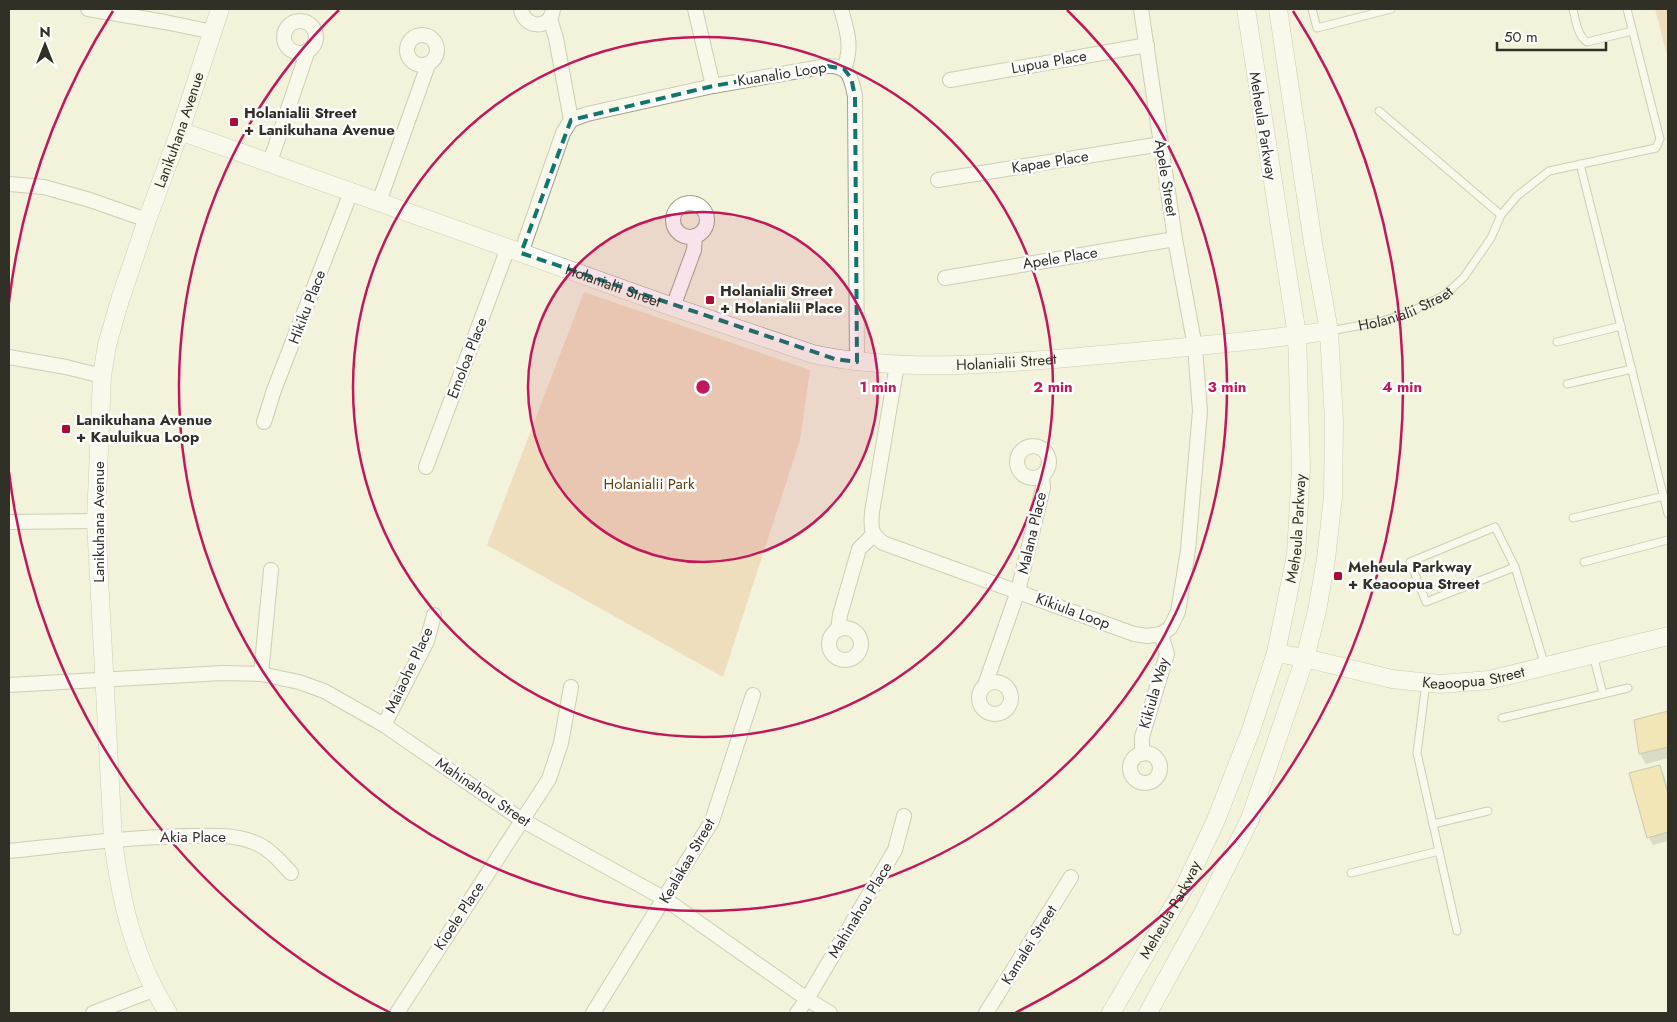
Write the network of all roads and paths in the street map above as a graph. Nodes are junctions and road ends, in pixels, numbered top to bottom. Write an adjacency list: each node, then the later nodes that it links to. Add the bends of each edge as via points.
1 (88, 9): 15 (street)
2 (220, 9): 15 (street, Lanikuhana Avenue)
3 (521, 9): 13 (street, via 525,20 534,25 546,23)
4 (695, 9): 21 (street)
5 (842, 9): 19 (street, via 849,40 849,57)
6 (1141, 9): 16 (street, Apele Street)
7 (1246, 9): 41 (street, Meheula Parkway)
8 (1278, 9): 40 (street, Meheula Parkway)
9 (1312, 9): 10 (lane, via 1317,28)
10 (1391, 9)
11 (1573, 9): 14 (lane, via 1578,31 1587,42)
12 (1627, 9): 14 (lane, Holanialii Street)
13 (552, 14): 23 (street)
14 (1632, 31): 27 (lane, Holanialii Street, via 1660,139 1656,148)
15 (213, 32): 24 (street, Lanikuhana Avenue)
16 (1148, 45): 20 (street, Lupua Place); 25 (street, Apele Street)
17 (308, 50): 26 (street)
18 (428, 65): 31 (street)
19 (844, 69): 21 (street, Kuanalio Loop, via 827,66); 45 (street, Kuanalio Loop, via 851,78 855,96)
20 (950, 80)
21 (713, 86): 23 (street, Kuanalio Loop)
22 (1379, 111): 32 (lane)
23 (571, 120): 36 (street)
24 (180, 131): 26 (street, Holanialii Street); 33 (street, Lanikuhana Avenue)
25 (1161, 144): 28 (street, Kapae Place); 35 (street, Apele Street)
26 (270, 162): 30 (street, Holanialii Street)
27 (1580, 164): 32 (lane, Holanialii Street, via 1549,171 1517,196); 39 (lane)
28 (938, 180)
29 (9, 184): 33 (street, via 44,187)
30 (351, 192): 31 (street, Holanialii Street); 50 (street, Hikiku Place)
31 (379, 202): 36 (street, Holanialii Street)
32 (1501, 215): 40 (lane, Holanialii Street, via 1491,238 1464,277 1445,295 1386,320)
33 (147, 220): 48 (street, Lanikuhana Avenue, via 107,345)
34 (695, 236): 38 (street, via 694,250)
35 (1175, 239): 37 (street, Apele Place); 43 (street, Apele Street)
36 (515, 251): 38 (street, Holanialii Street); 51 (street, Emoloa Place)
37 (945, 278)
38 (673, 307): 45 (street, Holanialii Street, via 813,354)
39 (1621, 326): 42 (lane); 47 (lane)
40 (1329, 331): 41 (street, Holanialii Street); 70 (street, Meheula Parkway, via 1334,496 1318,603)
41 (1297, 335): 43 (street, Holanialii Street); 68 (street, Meheula Parkway, via 1301,468 1296,545)
42 (1557, 342)
43 (1195, 347): 46 (street, Holanialii Street, via 1006,364); 66 (street, via 1200,411 1188,550 1178,612 1170,628)
44 (9, 356): 48 (street)
45 (857, 362): 46 (street, Holanialii Street)
46 (897, 364): 58 (street, via 872,512)
47 (1632, 369): 49 (lane); 53 (lane)
48 (102, 376): 56 (street, Lanikuhana Avenue)
49 (1567, 384)
50 (264, 422)
51 (426, 468)
52 (1042, 475): 63 (street, Malana Place, via 1043,488)
53 (1664, 496): 54 (lane); 55 (lane)
54 (1668, 514)
55 (1573, 518)
56 (96, 521): 57 (street); 73 (street, Lanikuhana Avenue)
57 (9, 522)
58 (873, 535): 63 (street, Kikiula Loop, via 883,543); 65 (street, via 859,549)
59 (1668, 540): 60 (lane)
60 (1584, 562)
61 (1515, 567): 61 (lane, via 1495,528 1410,562 1426,602); 71 (lane)
62 (271, 570): 72 (street)
63 (1018, 591): 66 (street, Kikiula Loop, via 1134,634); 75 (street, Malana Place)
64 (434, 615): 82 (street, Maiaohe Place, via 427,641)
65 (838, 630)
66 (1161, 634): 83 (street, Kikiula Way, via 1167,654 1142,737)
67 (1668, 636): 69 (street, Keaoopua Street)
68 (1276, 653): 70 (street, Keaoopua Street); 105 (street, Meheula Parkway, via 1251,730 1216,820 1184,888)
69 (1593, 654): 71 (street, Keaoopua Street); 79 (lane)
70 (1305, 658): 74 (street, Keaoopua Street, via 1392,679); 106 (street, Meheula Parkway, via 1250,820)
71 (1545, 666): 74 (street, Keaoopua Street, via 1489,680)
72 (261, 674): 73 (street, Mahinahou Street, via 223,673); 82 (street, Mahinahou Street, via 299,682 324,692)
73 (103, 681): 76 (street, Mahinahou Street); 88 (street, Lanikuhana Avenue)
74 (1426, 682): 87 (lane, via 1417,753)
75 (985, 685)
76 (9, 686)
77 (571, 687): 86 (street, Kioele Place, via 561,743 549,779)
78 (1628, 688): 79 (lane)
79 (1603, 694): 81 (lane)
80 (753, 695): 94 (street, Kealakaa Street, via 712,821)
81 (1502, 718)
82 (384, 725): 86 (street, Mahinahou Street)
83 (1142, 754)
84 (1488, 811): 87 (lane)
85 (904, 816): 97 (street, Mahinahou Place, via 895,850)
86 (522, 820): 94 (street, Mahinahou Street); 100 (street, Kioele Place)
87 (1433, 824): 90 (lane)
88 (113, 840): 89 (street, Akia Place); 91 (street, Akia Place, via 228,836 254,842 272,853); 96 (street, Lanikuhana Avenue, via 119,883 133,940)
89 (9, 851)
90 (1438, 851): 92 (lane); 95 (lane)
91 (291, 873)
92 (1351, 873)
93 (1071, 877): 104 (street, Kamalei Street)
94 (665, 899): 97 (street, Mahinahou Street); 101 (street, Kealakaa Street)
95 (1457, 931)
96 (154, 990): 98 (street); 99 (street, Lanikuhana Avenue)
97 (807, 1000): 102 (street, Mahinahou Place); 103 (street, Mahinahou Street)
98 (93, 1013)
99 (168, 1013)
100 (397, 1013)
101 (593, 1013)
102 (797, 1013)
103 (830, 1013)
104 (986, 1013)
105 (1111, 1013)
106 (1148, 1013)

